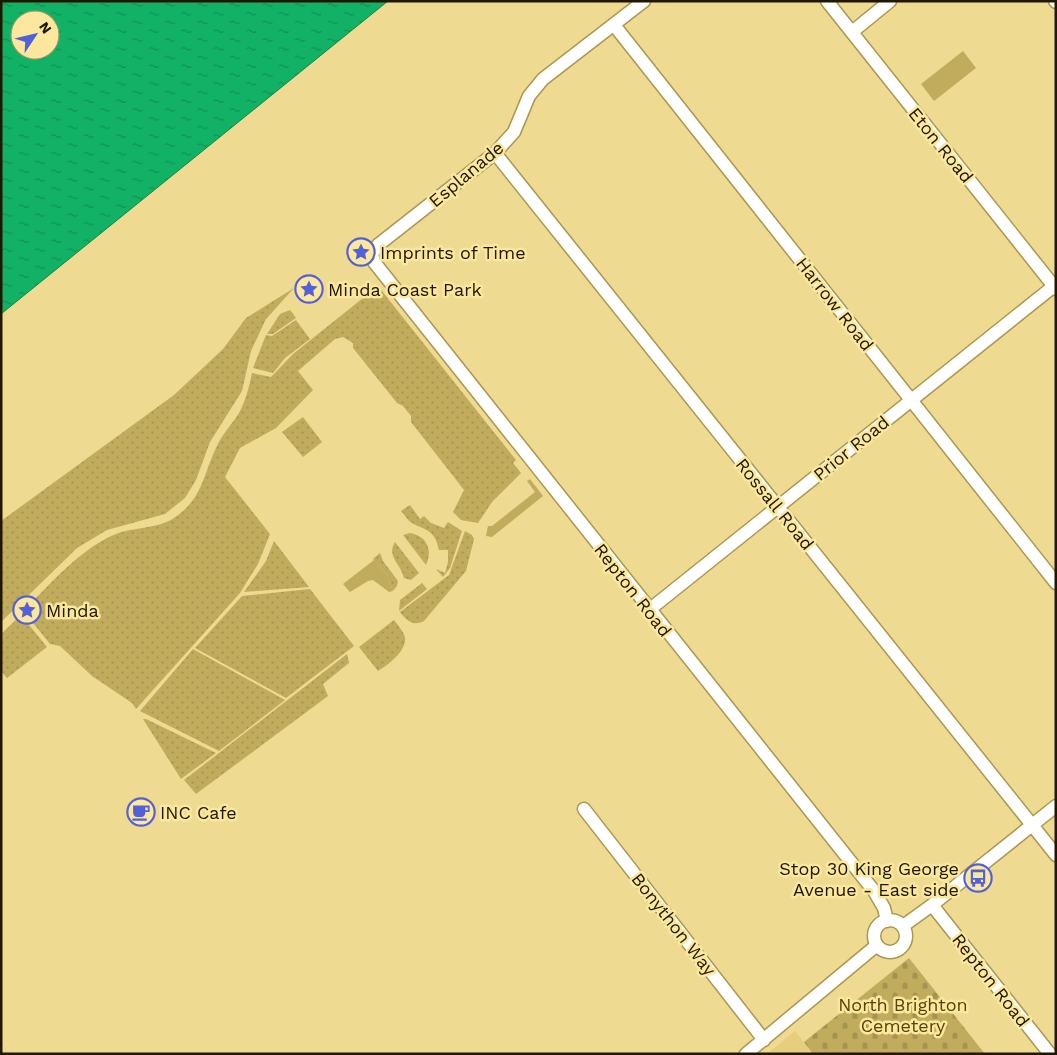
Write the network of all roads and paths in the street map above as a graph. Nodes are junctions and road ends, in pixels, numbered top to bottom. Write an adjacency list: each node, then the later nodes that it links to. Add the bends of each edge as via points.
1 (644, 1): 4 (street, Esplanade)
2 (828, 1): 5 (street, Eton Road)
3 (890, 1): 5 (street)
4 (614, 25): 6 (street, Esplanade, via 543,78 529,96 514,132); 9 (street, Harrow Road)
5 (852, 32): 8 (street, Eton Road)
6 (495, 153): 7 (street, Esplanade, via 378,245 372,254); 10 (street, Rossall Road)
7 (374, 262): 12 (street, Repton Road)
8 (1055, 287): 9 (street, Prior Road)
9 (911, 400): 10 (street, Prior Road); 11 (street, Harrow Road)
10 (777, 507): 12 (street, Prior Road); 15 (street, Rossall Road)
11 (1056, 583)
12 (648, 610): 18 (street, Repton Road, via 874,891)
13 (1056, 806): 15 (street)
14 (584, 809): 21 (street, Bonython Way)
15 (1032, 825): 16 (street, Rossall Road); 17 (street)
16 (1056, 855)
17 (932, 906): 19 (street); 23 (street, Repton Road)
18 (887, 921): 19 (street); 20 (street, via 875,932)
19 (902, 926): 20 (street, via 906,937 898,950 888,952)
20 (877, 945): 21 (street)
21 (764, 1040): 22 (street)
22 (746, 1054)
23 (1050, 1054)

